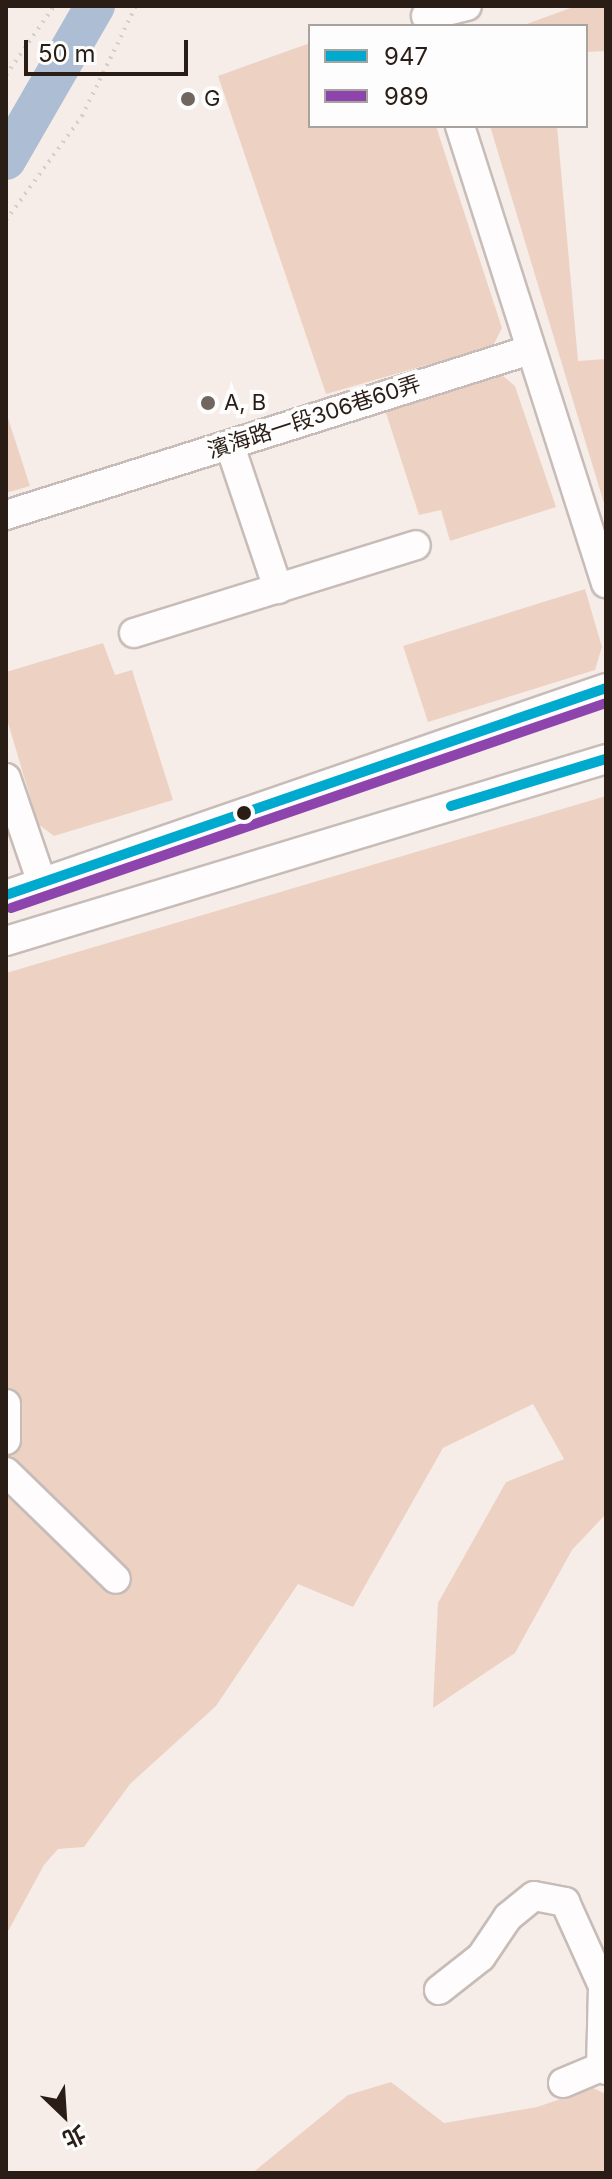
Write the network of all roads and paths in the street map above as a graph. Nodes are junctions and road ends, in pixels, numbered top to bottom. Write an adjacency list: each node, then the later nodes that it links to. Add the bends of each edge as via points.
1 (54, 6): 5 (path)
2 (136, 6): 7 (path, via 82,116)
3 (467, 6): 4 (street)
4 (426, 16)
5 (6, 75)
6 (461, 128): 8 (street)
7 (6, 220)
8 (530, 350): 9 (street, 濱海路一段306巷60弄, via 384,392); 12 (street)
9 (230, 446): 10 (street, 濱海路一段306巷60弄); 13 (street)
10 (6, 515)
11 (416, 545): 13 (street)
12 (606, 583)
13 (278, 589): 14 (street)
14 (134, 633)
15 (606, 688): 18 (street)
16 (606, 759): 20 (street)
17 (6, 778): 18 (street)
18 (42, 883): 19 (street)
19 (6, 895)
20 (6, 941)
21 (6, 1404): 22 (street)
22 (6, 1440)
23 (6, 1472): 24 (street)
24 (116, 1579)
25 (439, 1990): 26 (street, via 481,1957 508,1917 534,1896 565,1902 603,1986)
26 (604, 2069): 27 (street)
27 (563, 2083)

